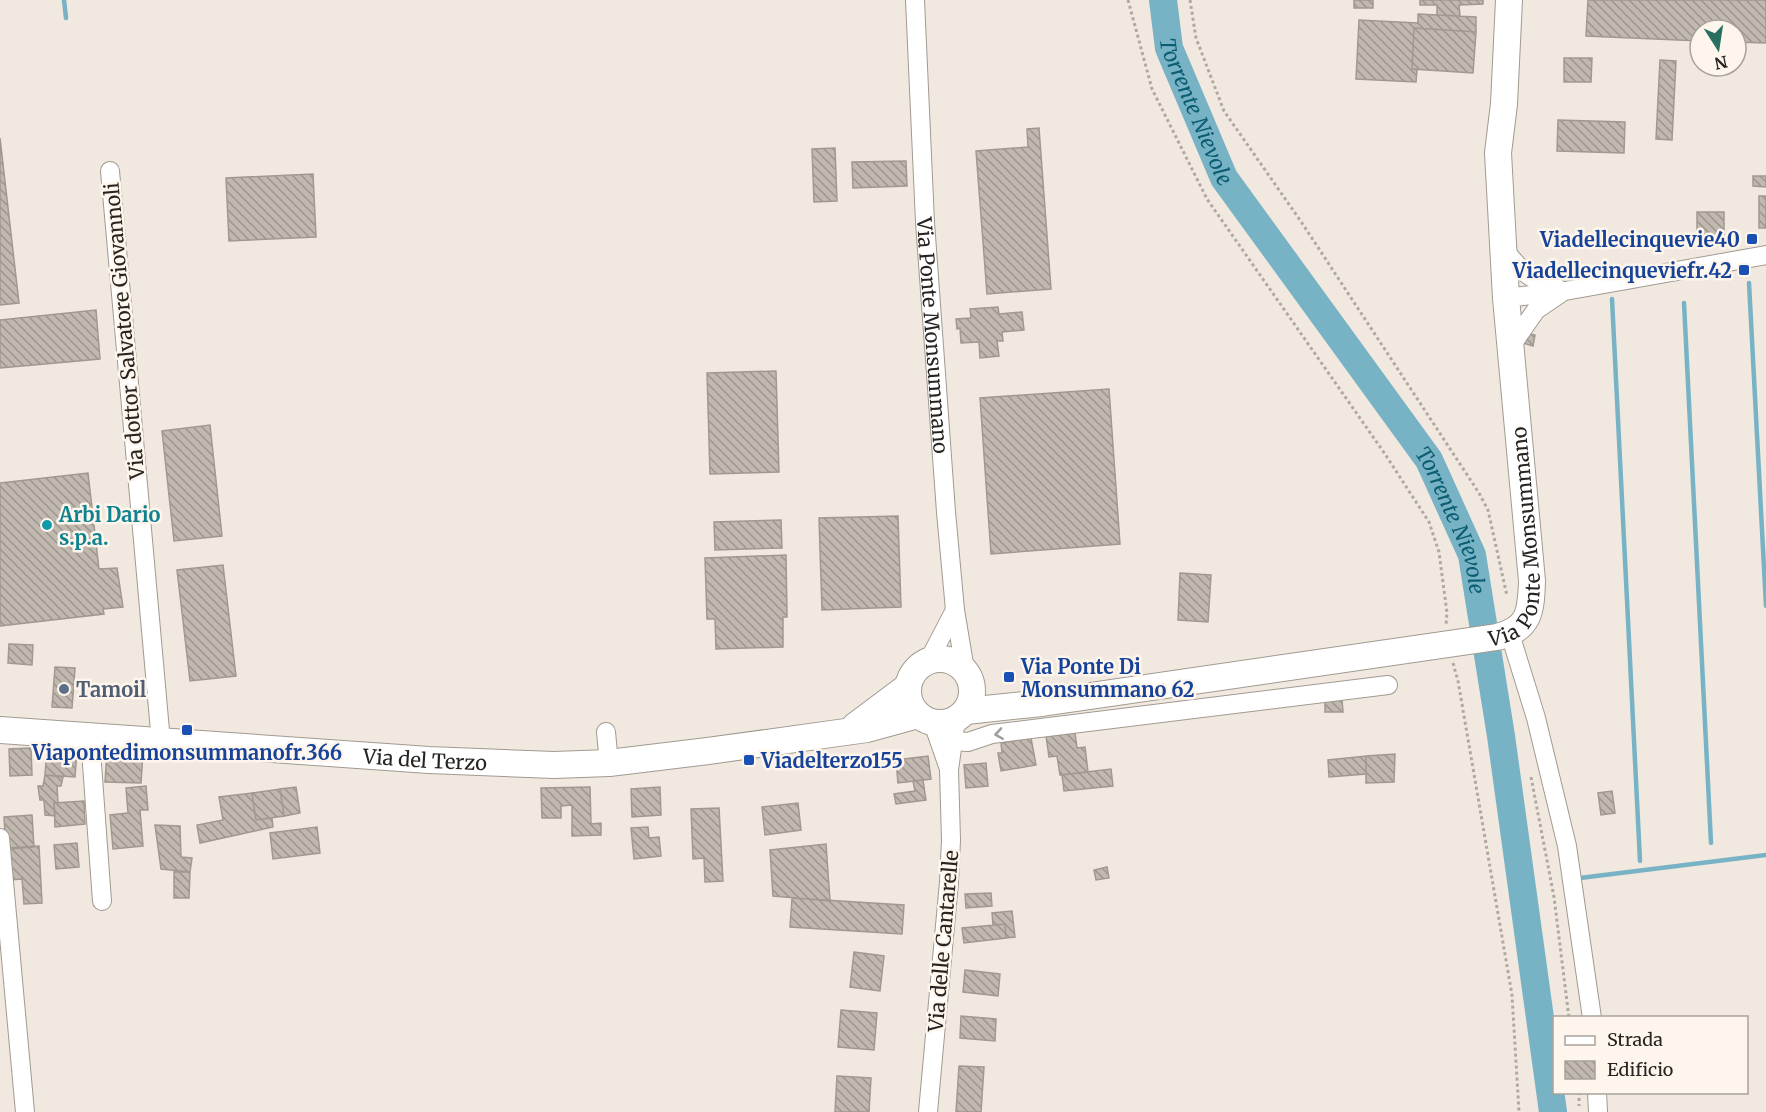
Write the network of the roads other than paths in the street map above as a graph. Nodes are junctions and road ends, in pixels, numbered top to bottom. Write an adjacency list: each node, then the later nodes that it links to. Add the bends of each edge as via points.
1 (915, 0): 9 (street, Via Ponte Monsummano, via 925,222)
2 (1509, 0): 4 (street, Via Ponte Monsummano, via 1498,153)
3 (110, 171): 21 (street, Via dottor Salvatore Giovannoli)
4 (1503, 248): 6 (street, via 1537,282); 7 (street, Via Ponte Monsummano)
5 (1766, 255): 6 (street)
6 (1565, 291): 7 (street); 8 (street, via 1536,310)
7 (1506, 298): 8 (street, Via Ponte Monsummano)
8 (1511, 346): 10 (street, Via Ponte Monsummano, via 1532,581 1529,614 1520,628)
9 (956, 610): 11 (street); 12 (street, Via Ponte Monsummano)
10 (1503, 635): 15 (street, Via Ponte Monsummano); 26 (street, via 1536,718 1568,846)
11 (929, 660): 12 (street, via 945,659 958,664); 14 (street, via 916,669)
12 (969, 677): 15 (street); 16 (street, via 972,698)
13 (1388, 685): 15 (street)
14 (907, 687): 16 (street, via 909,700); 18 (street)
15 (1040, 711): 16 (street, Via Ponte Monsummano)
16 (945, 722): 18 (street, Via del Terzo); 23 (street, Via delle Cantarelle); 23 (street, Via delle Cantarelle)
17 (0, 730): 20 (street, Via del Terzo)
18 (848, 731): 22 (street, Via del Terzo)
19 (606, 732): 22 (street)
20 (90, 737): 21 (street, Via del Terzo); 25 (street)
21 (161, 742): 22 (street, Via del Terzo, via 440,760)
22 (609, 763)
23 (949, 770): 29 (street, Via delle Cantarelle, via 950,872)
24 (0, 838): 28 (street)
25 (102, 901)
26 (1592, 1016)
27 (1596, 1094): 30 (street)
28 (25, 1112)
29 (928, 1112)
30 (1598, 1112)

